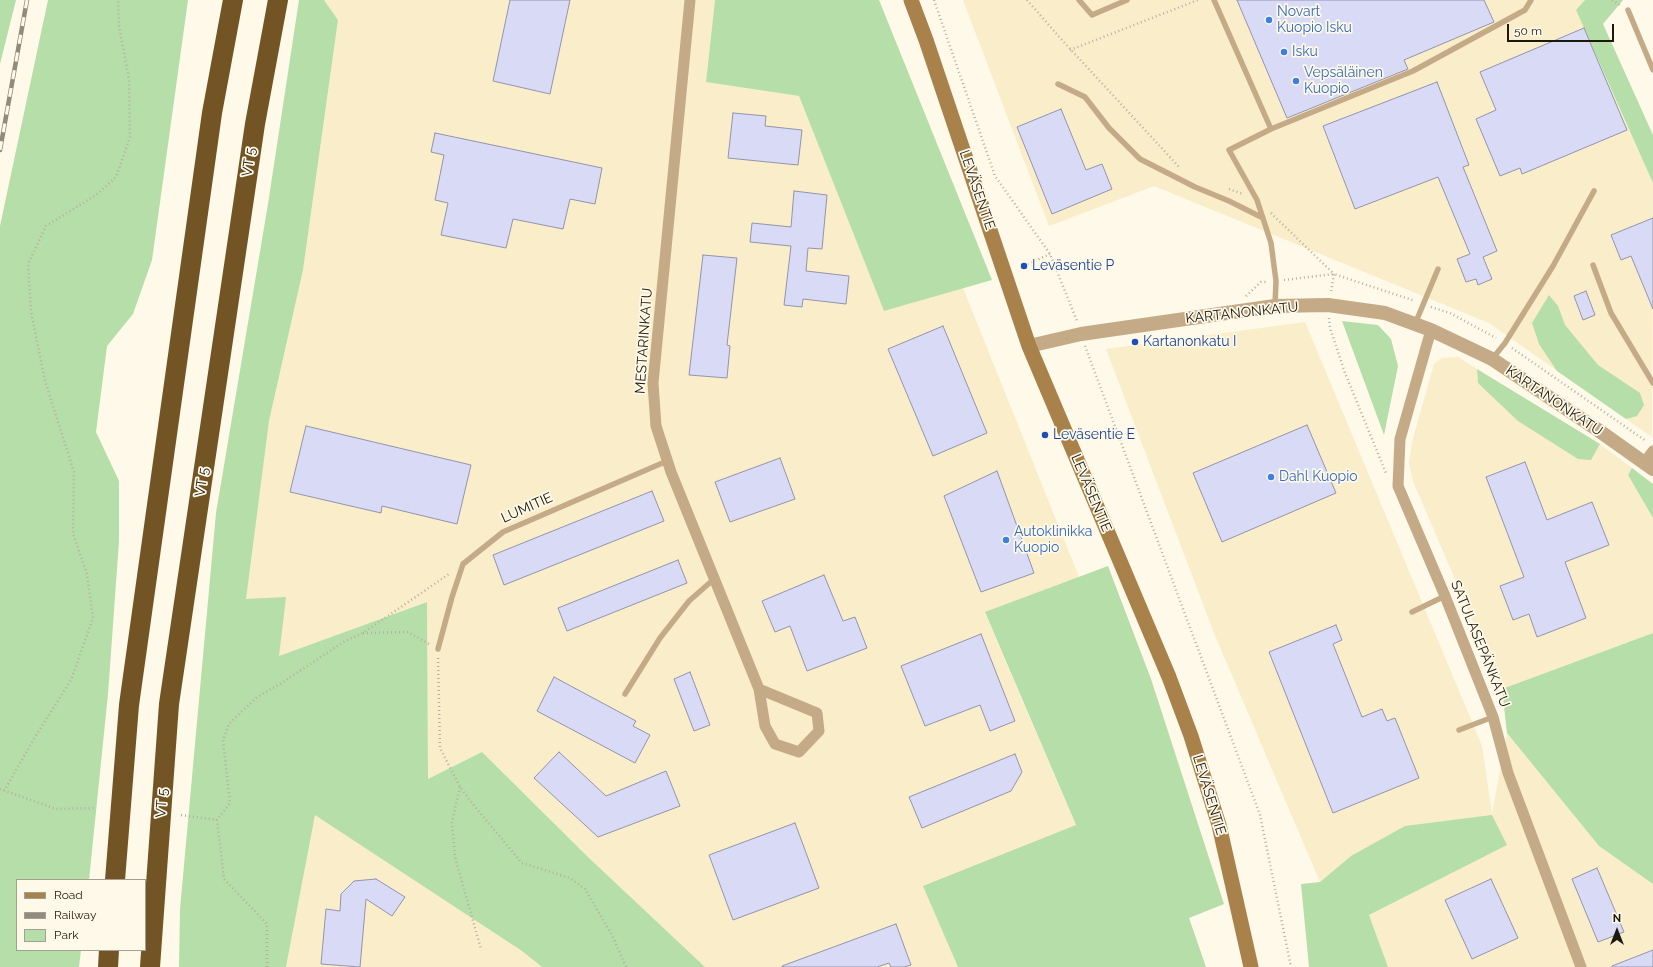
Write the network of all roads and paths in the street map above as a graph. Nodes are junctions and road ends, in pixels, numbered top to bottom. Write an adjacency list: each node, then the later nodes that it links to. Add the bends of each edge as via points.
1 (118, 0): 57 (path, via 119,26 129,79 130,136 116,177 96,195 46,226 28,264 31,311 45,381 74,472 73,534 87,574 93,618 71,680)
2 (233, 0): 61 (highway, via 212,113 129,705)
3 (278, 0): 65 (highway, VT 5, via 255,124 170,704)
4 (690, 0): 42 (street, MESTARINKATU, via 653,384 656,426)
5 (911, 0): 37 (main road, LEVÄSENTIE)
6 (934, 0): 23 (path, via 995,176)
7 (1027, 0): 14 (path)
8 (1079, 0): 9 (lane, via 1092,15)
9 (1127, 0)
10 (1198, 0): 14 (path)
11 (1214, 0): 17 (lane)
12 (1531, 0): 17 (lane, via 1525,10 1412,71)
13 (1628, 10): 15 (lane)
14 (1070, 50): 18 (path)
15 (1653, 70)
16 (1058, 84): 22 (lane, via 1086,97 1109,128 1140,159 1194,187)
17 (1271, 129): 21 (lane, via 1229,150)
18 (1184, 172)
19 (1228, 188): 21 (path)
20 (1594, 191): 36 (lane, via 1553,266)
21 (1257, 200): 22 (lane); 27 (path)
22 (1264, 218): 28 (lane, via 1271,243)
23 (1050, 254): 25 (path); 35 (path)
24 (1593, 265): 39 (lane, via 1611,313)
25 (1024, 266)
26 (1438, 269): 30 (lane)
27 (1334, 274): 28 (path); 30 (path); 31 (path)
28 (1276, 280): 29 (path, via 1261,282); 32 (lane)
29 (1244, 298)
30 (1424, 304): 33 (lane); 36 (path, via 1450,313)
31 (1328, 305): 32 (street, KARTANONKATU); 33 (street, KARTANONKATU, via 1385,313); 44 (path, via 1330,328 1345,373)
32 (1275, 306): 35 (street, KARTANONKATU)
33 (1415, 324): 34 (street, KARTANONKATU)
34 (1431, 330): 38 (street, KARTANONKATU); 47 (street, SATULASEPÄNKATU, via 1400,439 1398,486)
35 (1081, 334): 37 (street, KARTANONKATU); 69 (path, via 1260,815)
36 (1505, 343): 38 (lane); 40 (path)
37 (1029, 346): 68 (main road, LEVÄSENTIE, via 1166,670 1191,736 1219,825)
38 (1492, 360): 43 (street, KARTANONKATU)
39 (1653, 383)
40 (1647, 441)
41 (1653, 451): 43 (street)
42 (667, 461): 45 (lane, LUMITIE, via 503,532); 46 (street, MESTARINKATU)
43 (1648, 466)
44 (1388, 479)
45 (463, 564): 49 (path); 50 (lane)
46 (714, 579): 51 (street, MESTARINKATU); 52 (lane, via 689,601 660,638)
47 (1445, 596): 48 (lane); 53 (street, SATULASEPÄNKATU)
48 (1412, 612)
49 (363, 633): 50 (path, via 408,632); 60 (path, via 345,641 257,697 229,724 223,740 230,803)
50 (438, 649): 55 (path, via 440,748)
51 (759, 689): 51 (street, MESTARINKATU, via 765,726 775,744 799,752 819,731 817,713)
52 (625, 694)
53 (1493, 717): 54 (lane); 70 (street, SATULASEPÄNKATU, via 1508,773)
54 (1459, 730)
55 (460, 787): 62 (path, via 452,822 455,857); 67 (path, via 522,863 570,878 585,890 612,935)
56 (0, 789): 57 (path)
57 (4, 791): 58 (path, via 56,809)
58 (96, 808)
59 (180, 815): 60 (path)
60 (217, 820): 66 (path, via 224,879 267,924)
61 (115, 879)
62 (481, 949)
63 (109, 951): 64 (highway)
64 (108, 967)
65 (150, 967)
66 (267, 967)
67 (626, 967)
68 (1251, 967)
69 (1291, 967)
70 (1581, 967)

